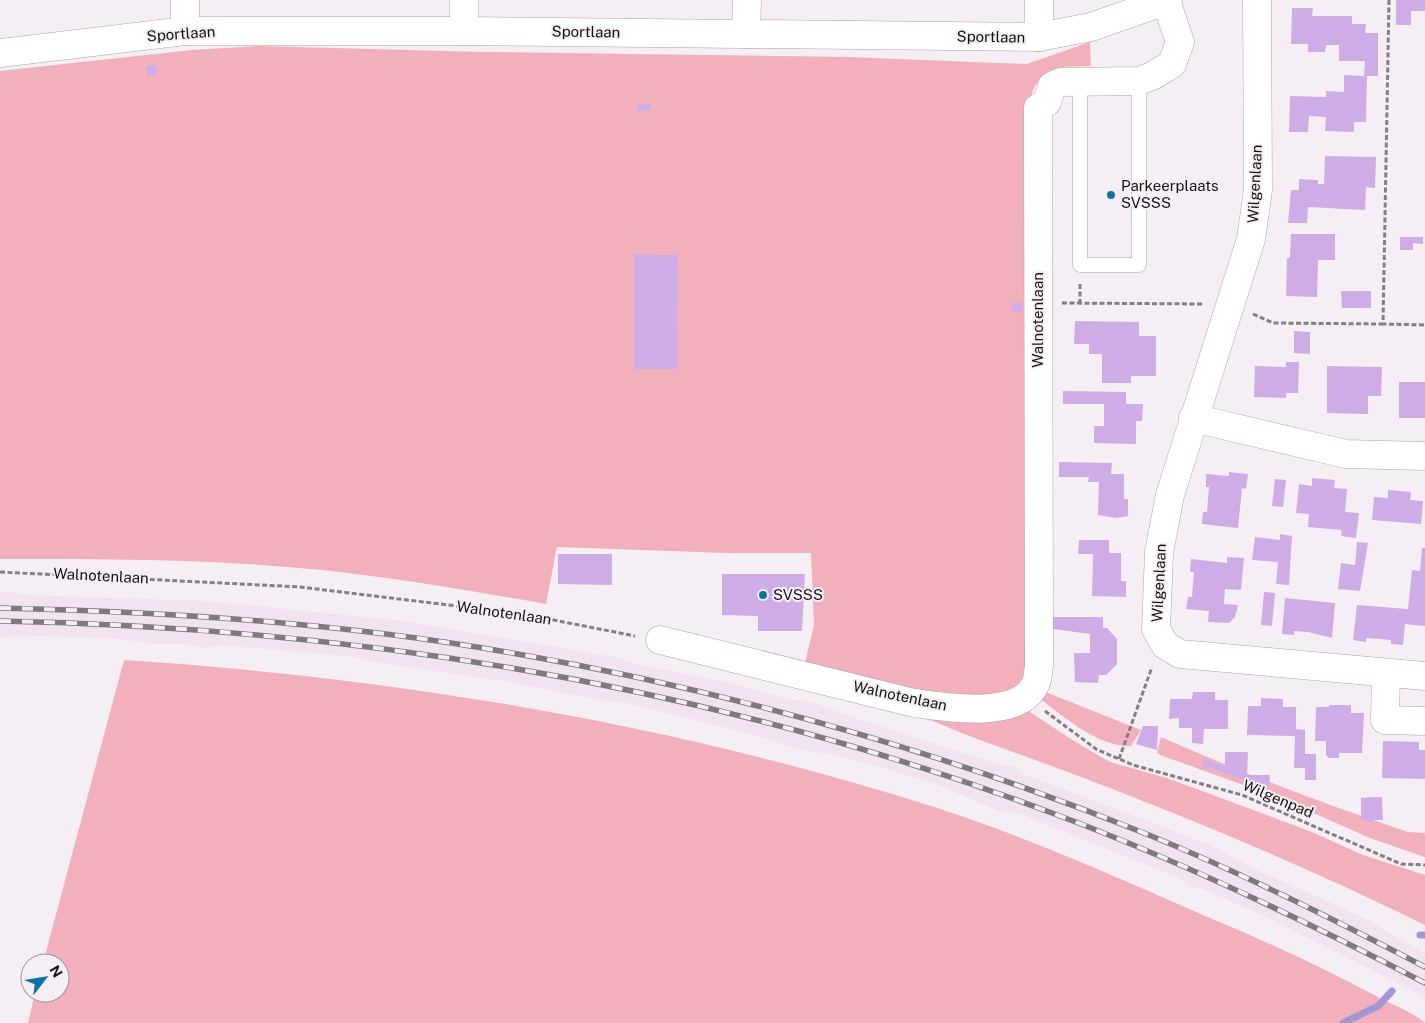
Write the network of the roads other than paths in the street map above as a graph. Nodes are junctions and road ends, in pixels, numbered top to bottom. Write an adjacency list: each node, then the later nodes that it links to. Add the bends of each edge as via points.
1 (185, 0): 7 (street)
2 (464, 0): 8 (street)
3 (747, 0): 9 (street)
4 (1039, 0): 10 (street)
5 (1167, 0): 10 (street, Sportlaan, via 1091,27); 12 (street, Walnotenlaan, via 1180,42 1172,64)
6 (1257, 0): 14 (street, Wilgenlaan, via 1258,190 1251,239)
7 (185, 31): 8 (street, Sportlaan); 11 (street, Sportlaan)
8 (464, 31): 9 (street, Sportlaan)
9 (746, 34): 10 (street, Sportlaan)
10 (1039, 37)
11 (0, 53)
12 (1139, 81): 13 (street, Walnotenlaan); 13 (lane, via 1139,265 1080,265)
13 (1080, 82): 16 (street, Walnotenlaan, via 1061,82 1052,86 1047,102 1038,108 1039,666 1036,686 1009,705 989,709 914,703)
14 (1193, 418): 15 (street, via 1346,454); 17 (street, Wilgenlaan, via 1170,495 1159,552 1156,629 1165,645 1180,654)
15 (1425, 456)
16 (660, 640)
17 (1386, 673): 18 (street, Wilgenlaan); 19 (street, via 1385,720)
18 (1425, 676)
19 (1425, 721)

